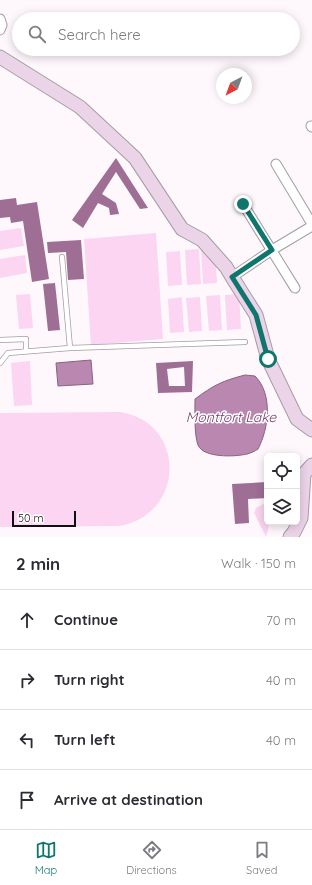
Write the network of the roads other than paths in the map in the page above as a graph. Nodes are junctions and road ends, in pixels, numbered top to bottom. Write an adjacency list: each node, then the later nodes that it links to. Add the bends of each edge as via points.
1 (0, 19): 2 (street)
2 (0, 30)
3 (0, 57): 9 (main road, via 80,107 135,158 182,229 202,240)
4 (276, 164): 6 (street)
5 (243, 204): 7 (street)
6 (312, 225): 7 (street)
7 (272, 250): 9 (street); 10 (street)
8 (62, 257): 13 (lane)
9 (232, 277): 16 (main road, via 256,315 268,359 297,419)
10 (296, 288)
11 (0, 340): 14 (lane, via 26,339)
12 (245, 342): 13 (lane)
13 (70, 348): 14 (lane)
14 (26, 350): 15 (lane, via 8,352)
15 (0, 363)
16 (312, 430)
17 (312, 465): 18 (main road, via 304,474 301,518)
18 (290, 537)

